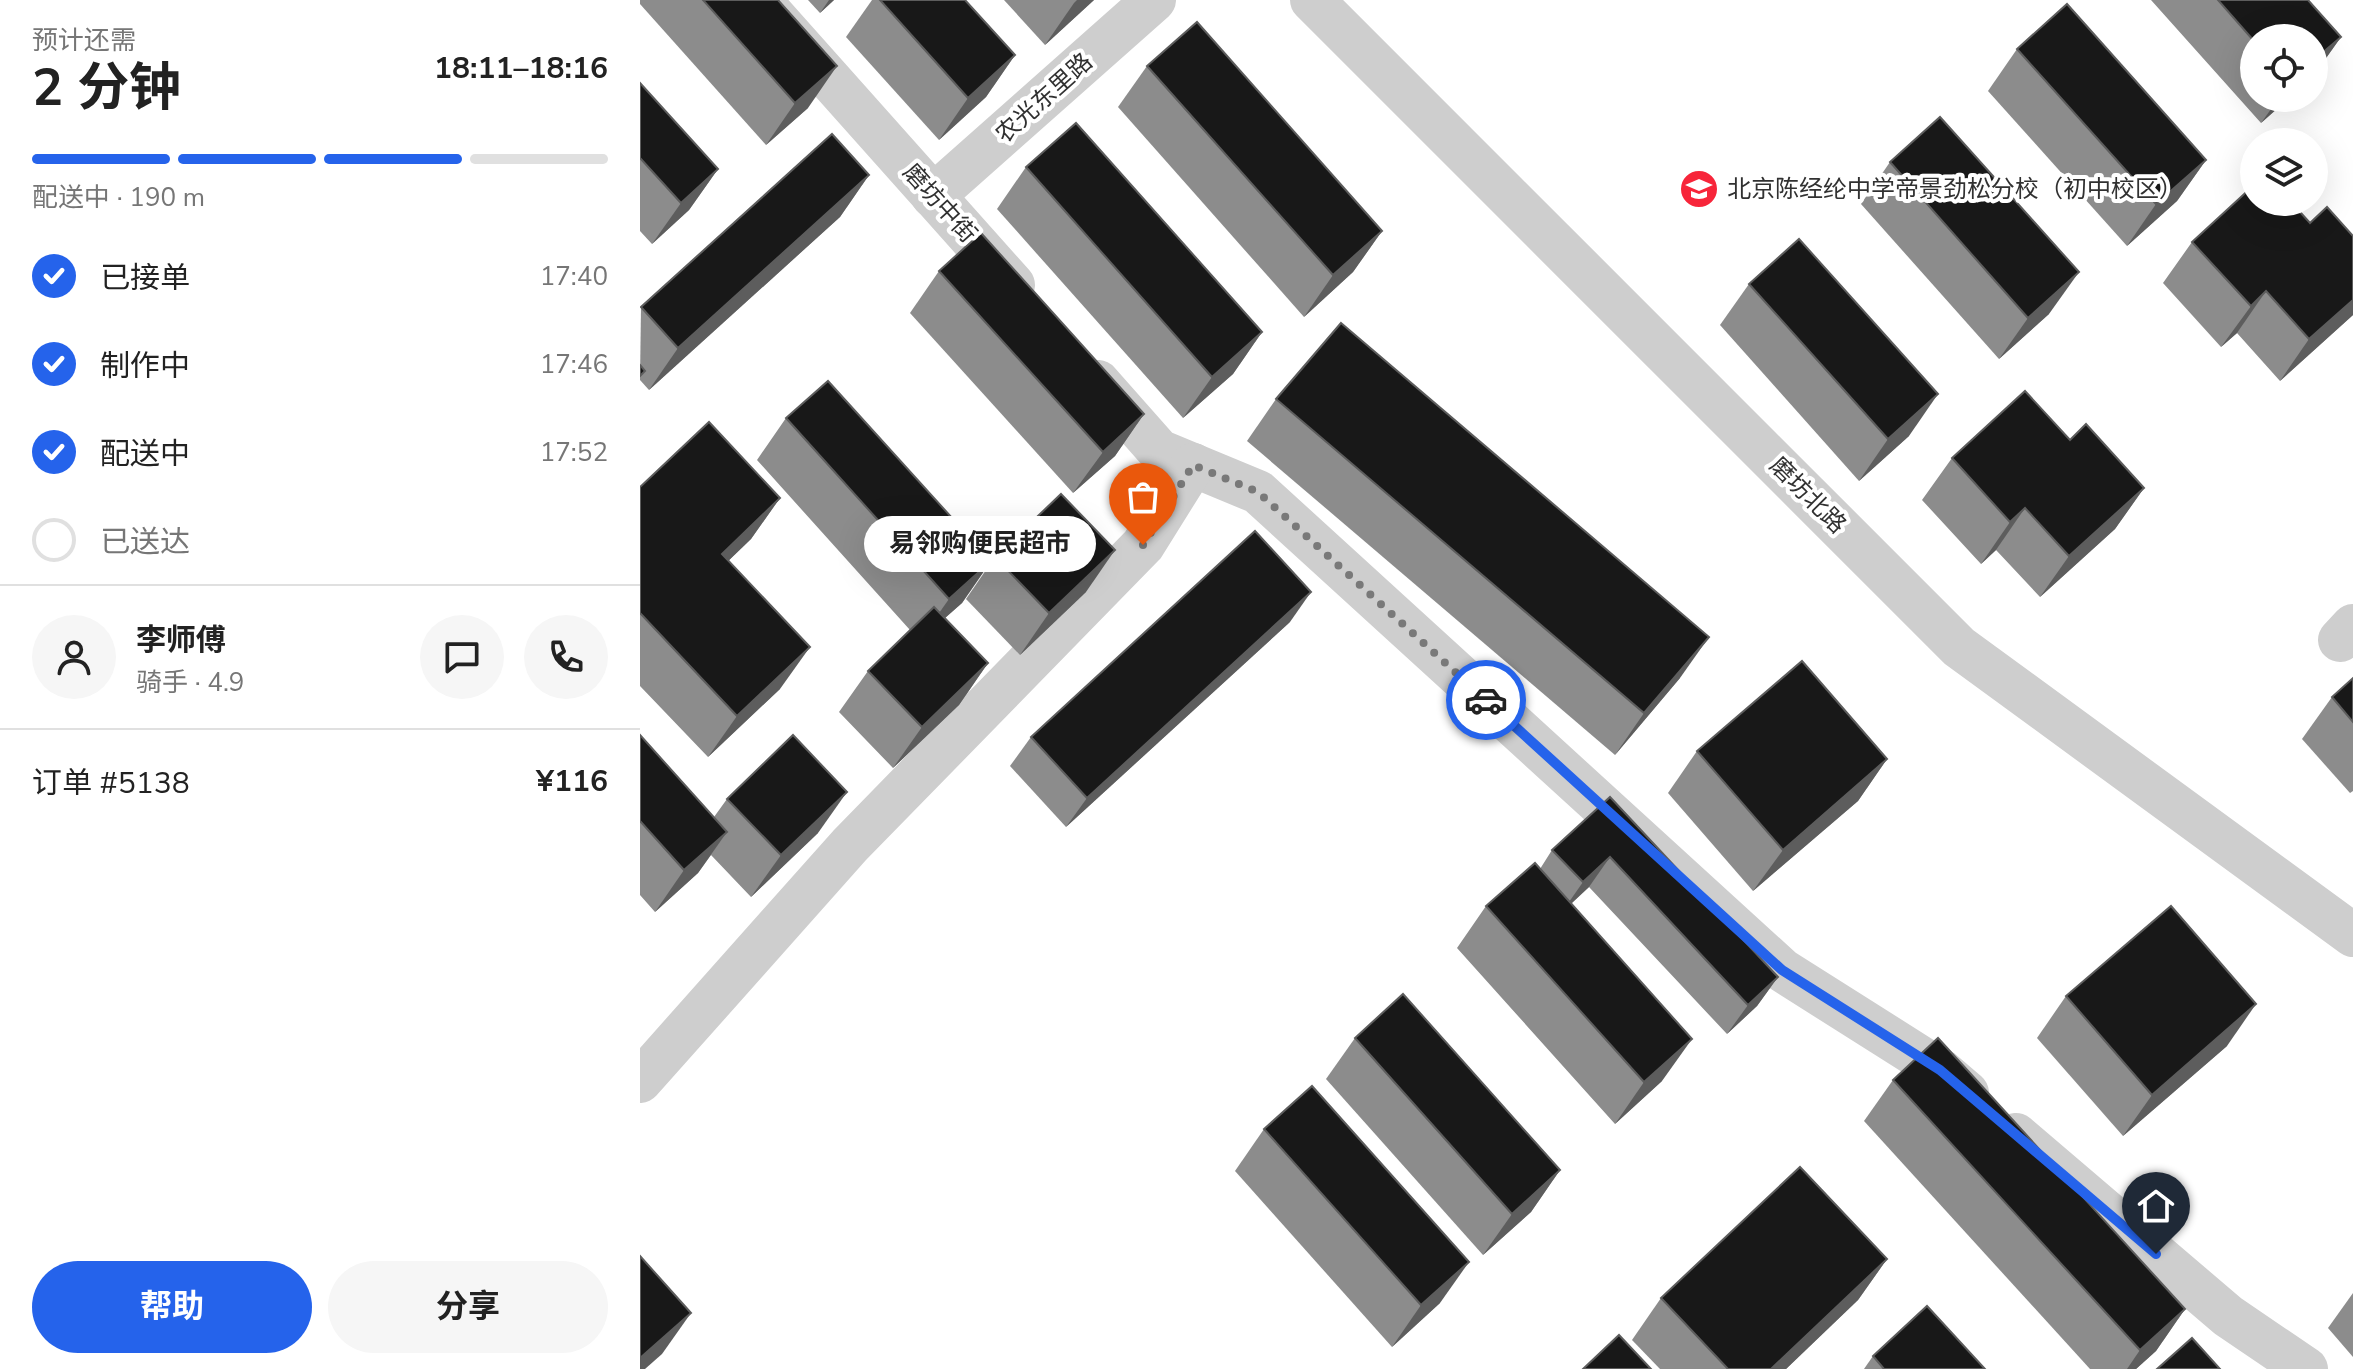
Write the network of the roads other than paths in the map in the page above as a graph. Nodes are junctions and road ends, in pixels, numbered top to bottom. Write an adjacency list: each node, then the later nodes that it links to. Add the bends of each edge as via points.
1 (759, 0): 4 (street, 磨坊中街)
2 (1154, 0): 4 (street, 农光东里路)
3 (1312, 0): 8 (street, 磨坊北路, via 1959,647)
4 (933, 196): 5 (street, 磨坊中街)
5 (1036, 312)
6 (1067, 346): 7 (street, via 1159,451)
7 (1193, 465): 9 (street, via 1143,545 850,845); 10 (street, via 1258,492 1782,970 1940,1070 2228,1316)
8 (2353, 935)
9 (640, 1081)
10 (2306, 1369)

